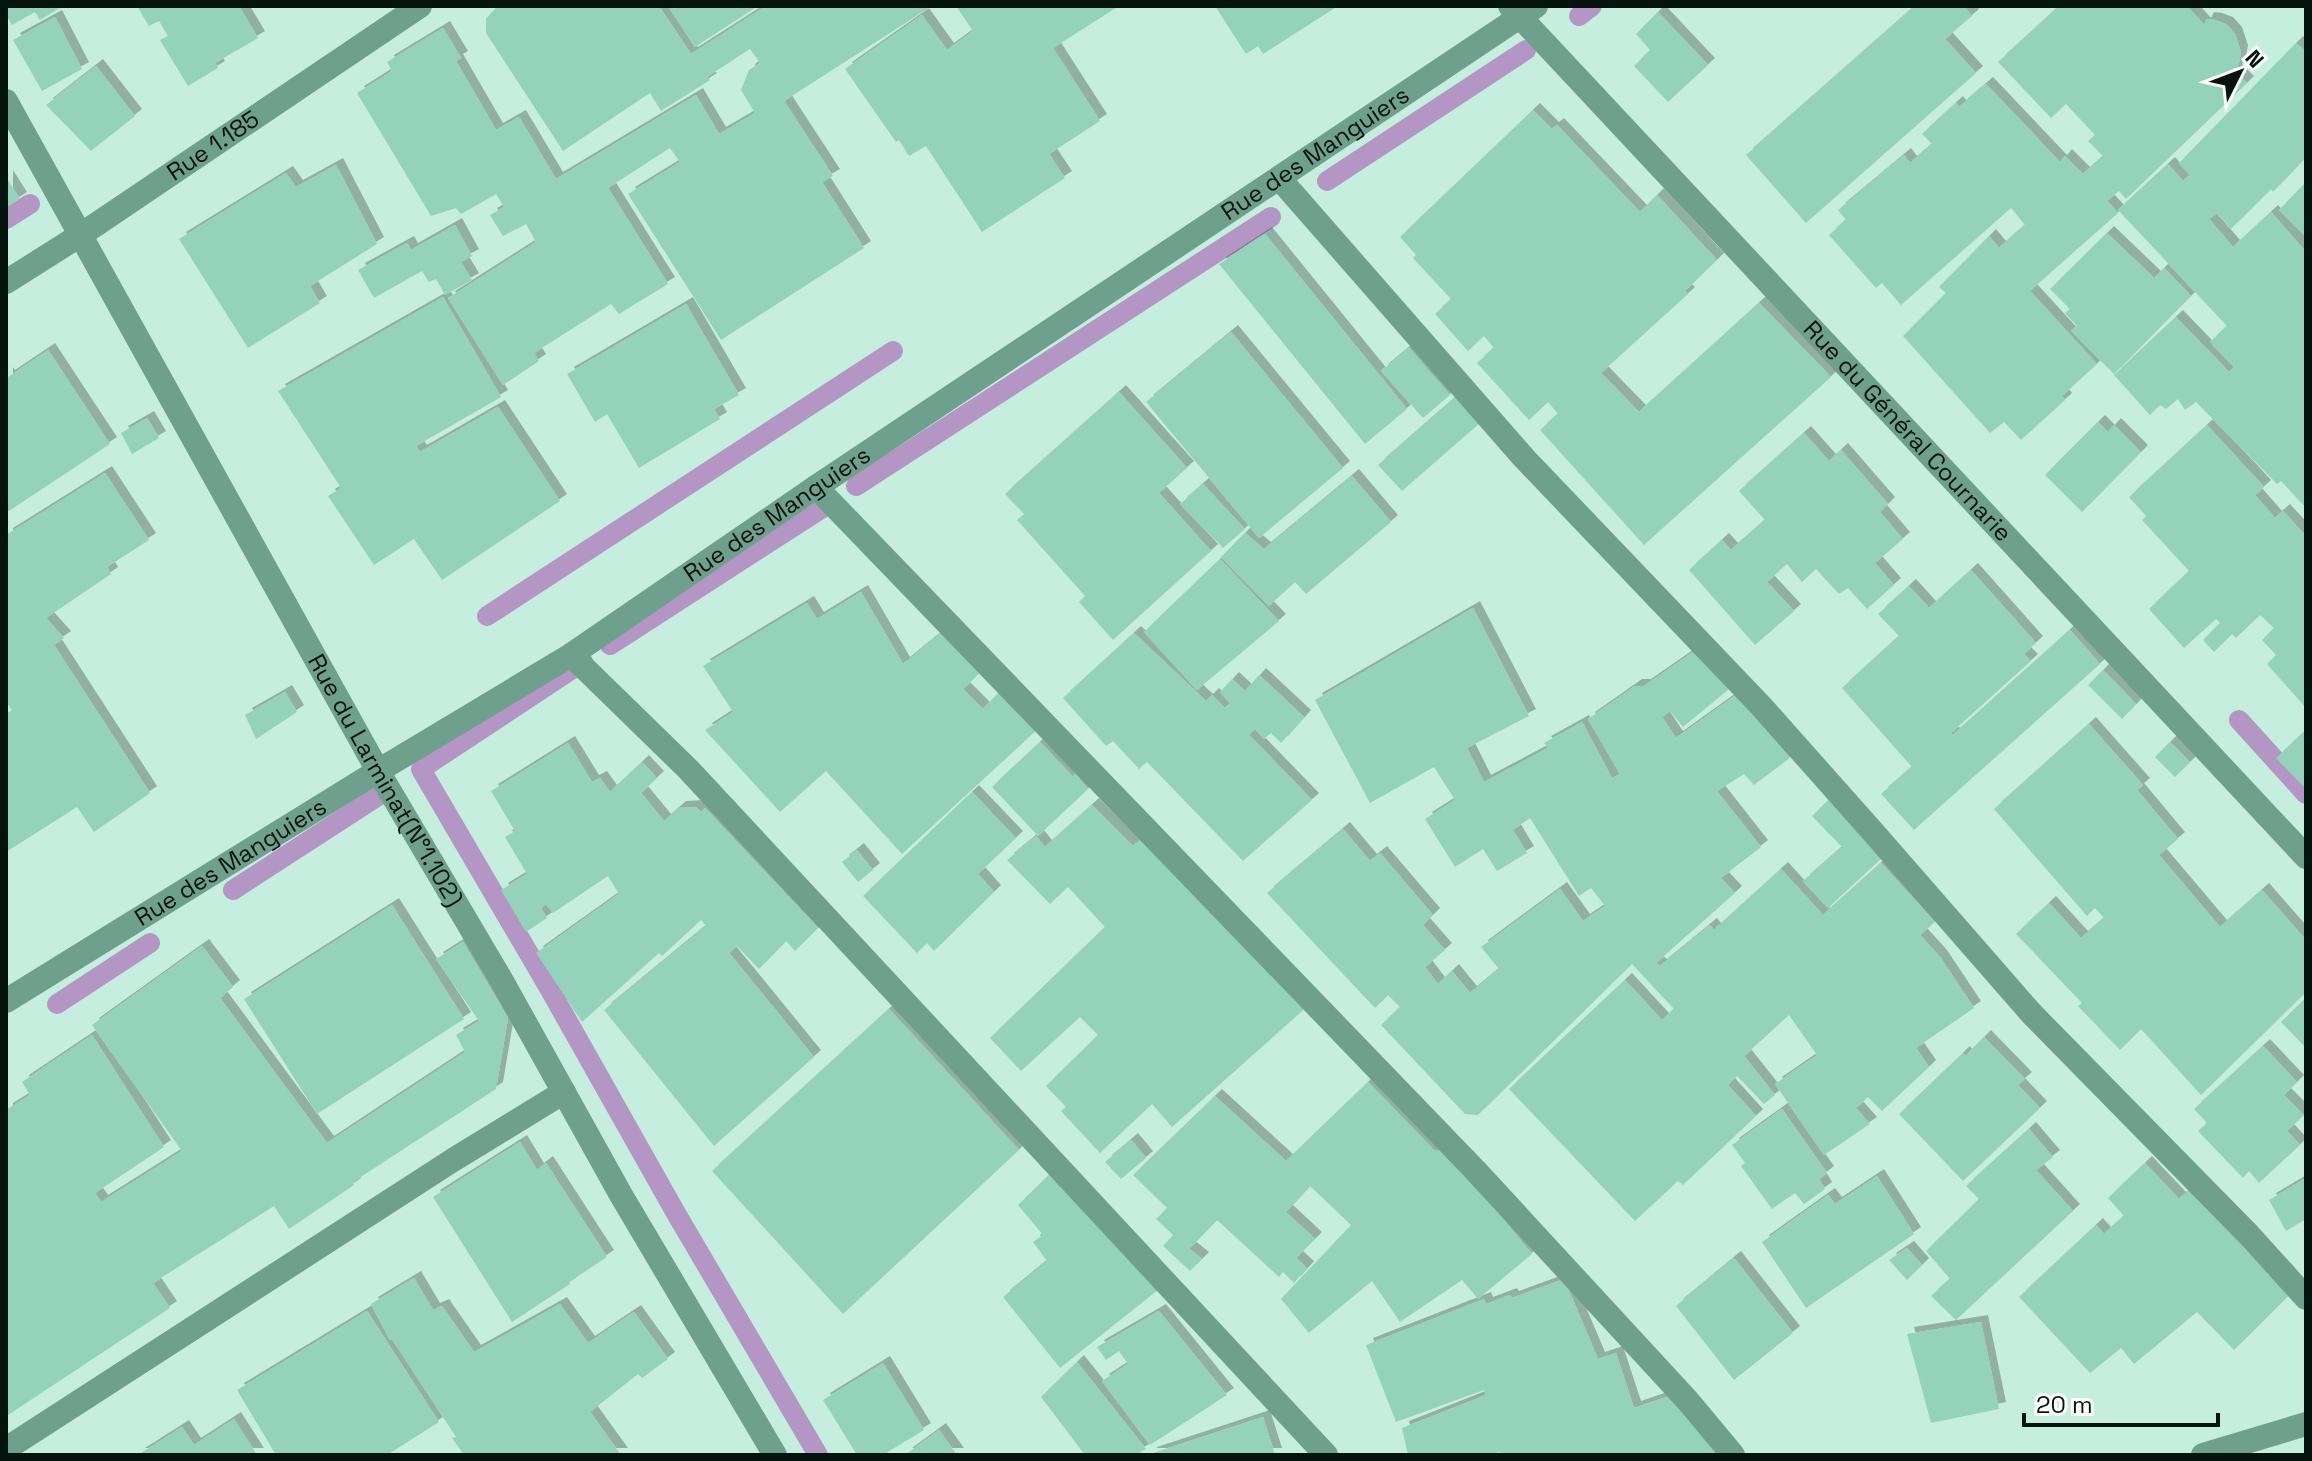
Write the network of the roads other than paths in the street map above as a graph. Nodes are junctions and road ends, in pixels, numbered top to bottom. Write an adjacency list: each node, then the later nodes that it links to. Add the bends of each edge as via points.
1 (420, 6): 5 (street, Rue 1.185)
2 (1521, 10): 4 (street, Rue des Manguiers); 10 (street, Rue du Général Cournarie)
3 (6, 101): 5 (street, Rue du Larminat(N°1.102))
4 (1279, 178): 7 (street, Rue des Manguiers); 13 (street, via 1524,458 1761,706 2031,1013)
5 (82, 234): 6 (street, Rue 1.185); 9 (street, Rue du Larminat(N°1.102))
6 (6, 282)
7 (816, 487): 8 (street, Rue des Manguiers); 18 (street, via 1475,1170)
8 (571, 655): 9 (street, Rue des Manguiers); 17 (street, via 688,769)
9 (378, 771): 11 (street, Rue des Manguiers); 12 (street, Rue du Larminat(N°1.102))
10 (2306, 857)
11 (6, 1001)
12 (564, 1092): 15 (street); 16 (street, Rue du Larminat(N°1.102))
13 (2306, 1298)
14 (2306, 1424): 19 (street)
15 (6, 1449)
16 (775, 1455)
17 (1326, 1455)
18 (1733, 1455)
19 (2203, 1455)

